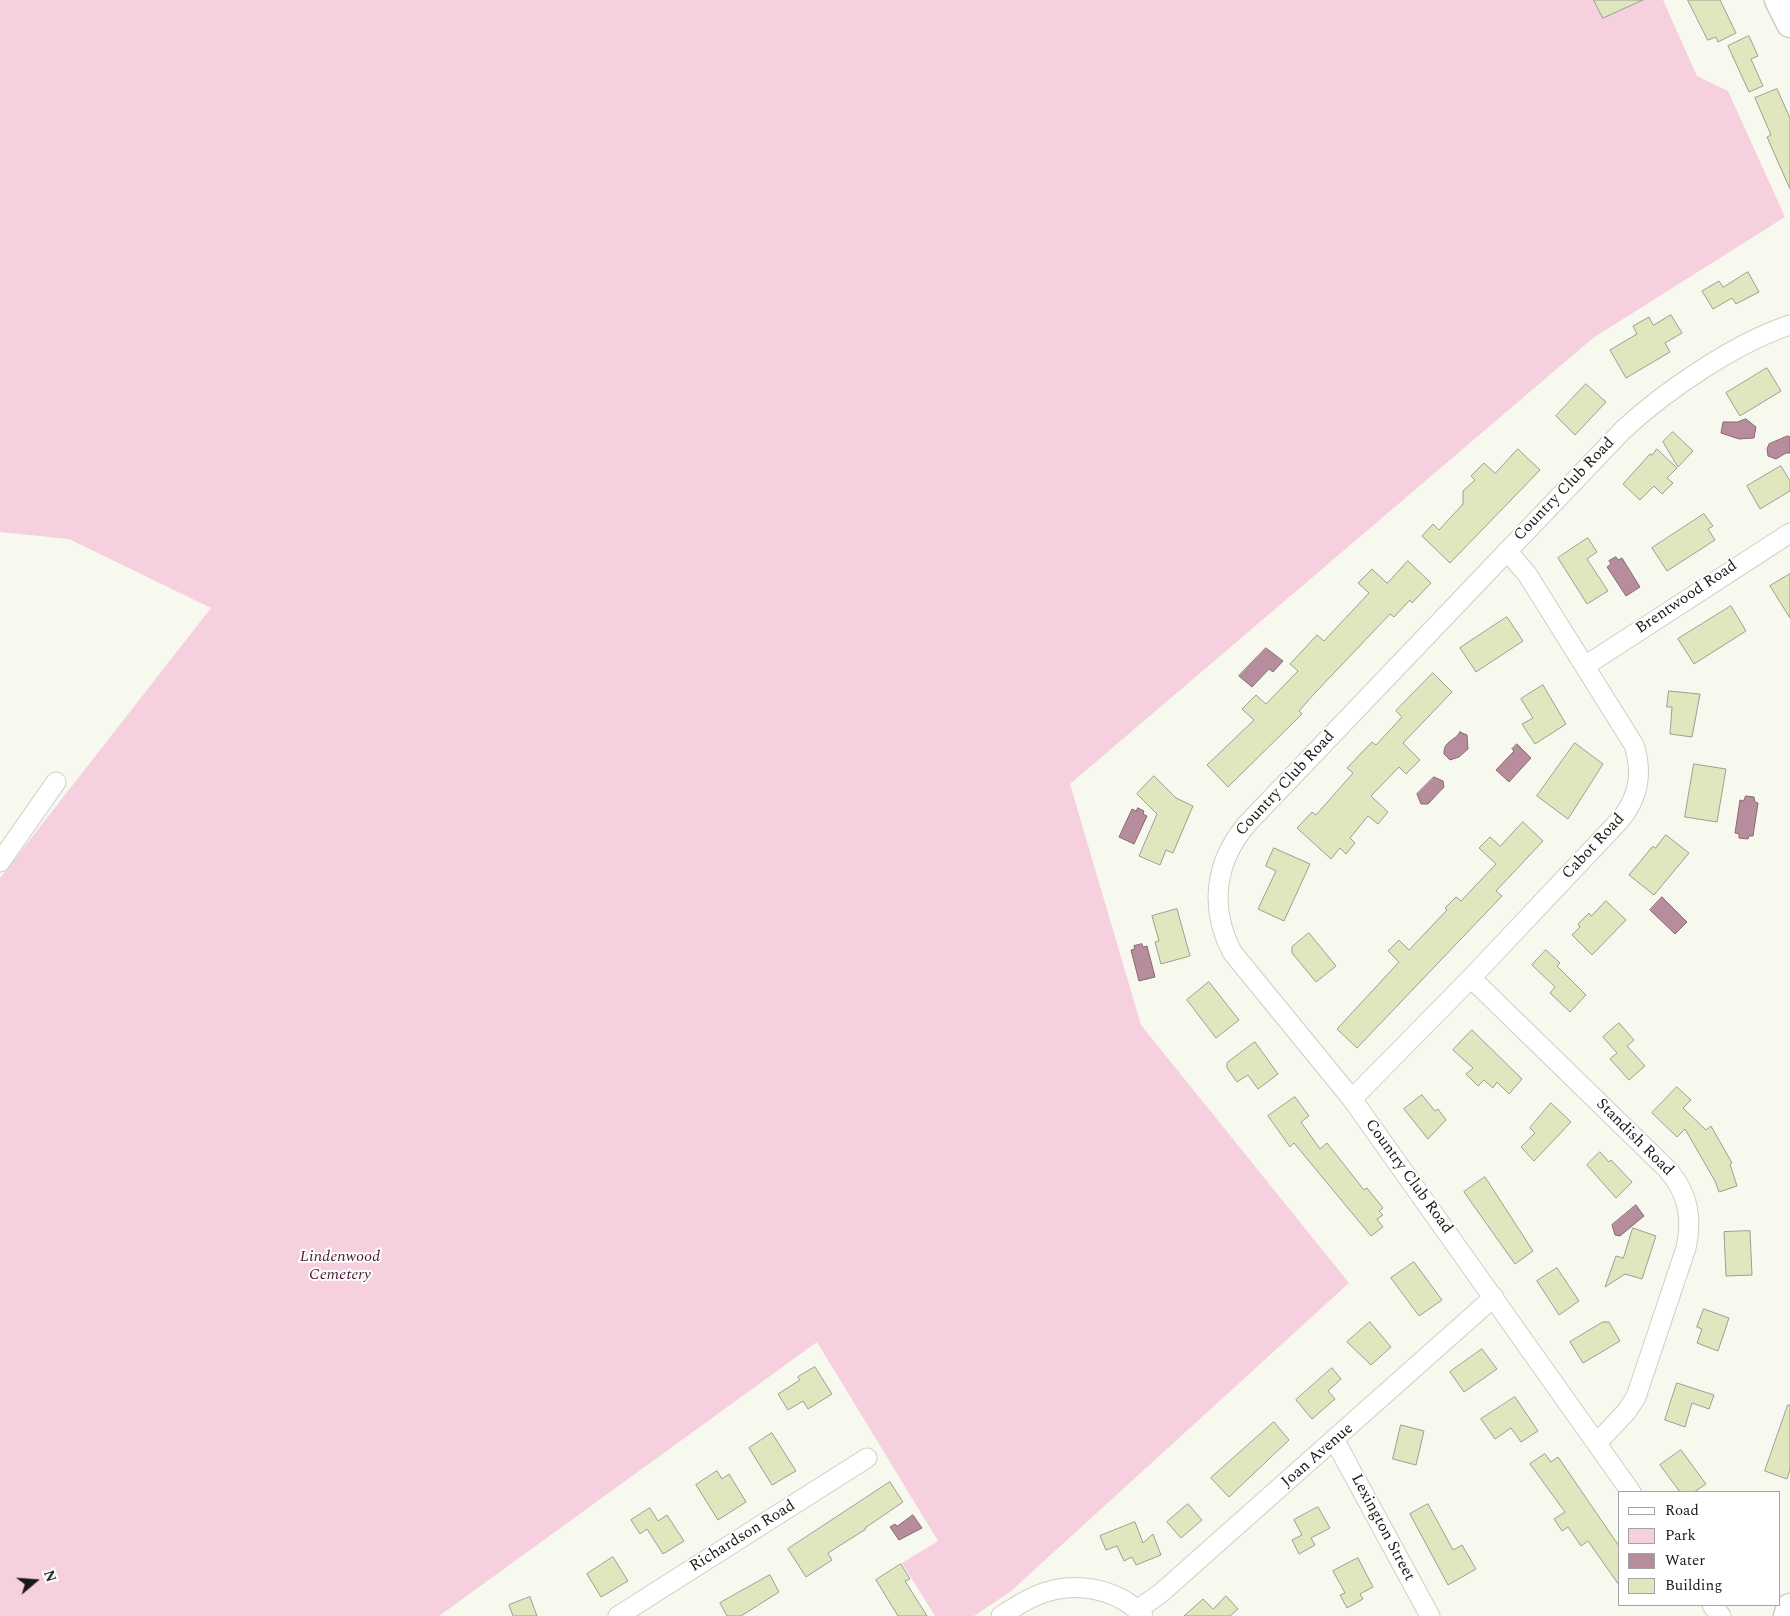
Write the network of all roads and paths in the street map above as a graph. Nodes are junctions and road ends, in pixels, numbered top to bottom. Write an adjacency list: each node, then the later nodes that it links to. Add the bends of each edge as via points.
1 (1778, 0): 2 (main road)
2 (1790, 24)
3 (1790, 325): 5 (street, Country Club Road, via 1755,340 1658,400 1607,446)
4 (1790, 533): 6 (street, Brentwood Road)
5 (1507, 550): 6 (street, Cabot Road, via 1528,576); 10 (street, Country Club Road, via 1246,825 1222,864 1218,909 1232,952)
6 (1585, 666): 9 (street, Cabot Road, via 1634,745 1639,773 1633,801 1620,820)
7 (56, 782): 8 (street)
8 (0, 862)
9 (1471, 978): 10 (street, Cabot Road); 13 (street, Standish Road, via 1667,1169 1680,1186 1688,1206 1690,1227 1686,1248 1636,1397)
10 (1352, 1099): 11 (street, Country Club Road)
11 (1494, 1298): 12 (street, Joan Avenue); 13 (street, Country Club Road)
12 (1335, 1440): 18 (street, Joan Avenue); 21 (street, Lexington Street)
13 (1597, 1443): 15 (street, Country Club Road)
14 (867, 1458): 19 (street, Richardson Road)
15 (1630, 1491)
16 (1713, 1606): 22 (street)
17 (1790, 1607): 23 (main road)
18 (1140, 1613): 20 (street, via 1125,1600 1108,1593 1073,1588 1038,1595)
19 (618, 1616)
20 (1001, 1616)
21 (1430, 1616)
22 (1721, 1616)
23 (1787, 1616)

